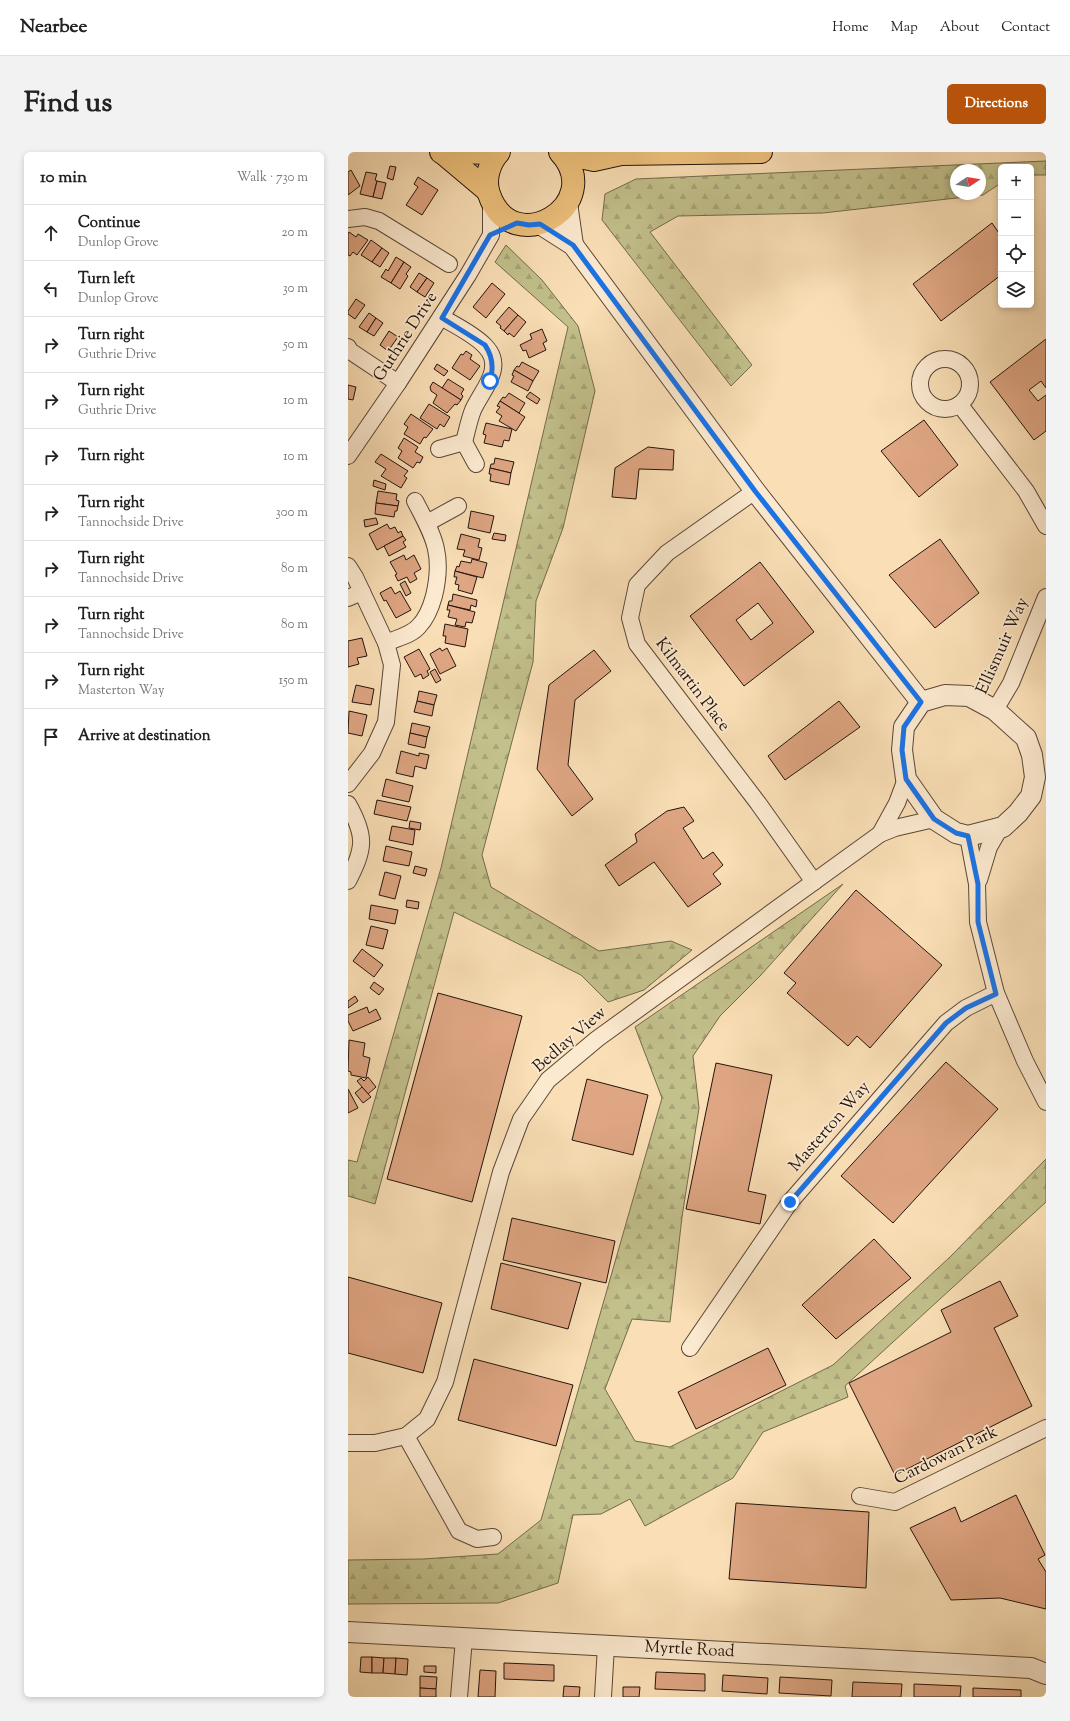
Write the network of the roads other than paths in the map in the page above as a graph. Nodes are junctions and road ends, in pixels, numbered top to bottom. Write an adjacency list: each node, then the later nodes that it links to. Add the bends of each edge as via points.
1 (442, 152): 4 (main road); 7 (main road)
2 (561, 152): 5 (main road); 6 (main road, via 569,166)
3 (761, 152): 5 (main road, via 621,154)
4 (498, 153): 7 (main road, via 490,164 487,177)
5 (594, 160): 6 (main road)
6 (572, 181): 8 (main road)
7 (489, 196): 10 (main road, via 498,211); 12 (street, Guthrie Drive)
8 (567, 203): 11 (main road, via 560,212); 13 (street)
9 (348, 219): 14 (street, via 365,217 378,221)
10 (517, 223): 11 (main road); 12 (street)
11 (540, 224): 13 (street)
12 (490, 235): 15 (street, Guthrie Drive)
13 (573, 245): 23 (street)
14 (449, 264)
15 (442, 318): 17 (street, Guthrie Drive); 19 (street, via 485,345 492,359 490,381 473,409)
16 (349, 350): 17 (street)
17 (398, 383): 21 (street, Guthrie Drive)
18 (960, 405): 27 (street, via 1026,491)
19 (464, 442): 20 (street); 22 (street)
20 (439, 450)
21 (348, 456)
22 (476, 464)
23 (755, 491): 32 (street); 43 (street, Kilmartin Place, via 667,553 637,585 630,618 637,644 758,803)
24 (414, 500): 26 (street)
25 (458, 506): 26 (street)
26 (427, 523): 31 (street, via 439,557 438,580 428,614 419,627)
27 (1046, 526)
28 (348, 566): 29 (street)
29 (355, 595): 31 (street)
30 (1046, 597): 33 (street, Ellismuir Way, via 1011,683)
31 (386, 642): 36 (street, via 392,665 386,722 372,753)
32 (921, 702): 33 (street, via 945,695 969,696); 35 (street, via 904,727 902,750)
33 (995, 710): 34 (street, via 1026,738)
34 (1040, 776): 39 (street, via 1031,796 1018,813)
35 (906, 779): 38 (street); 40 (street, Bedlay View, via 897,803)
36 (348, 784)
37 (348, 804): 42 (street, via 358,822 362,841 358,862)
38 (934, 819): 40 (street, Bedlay View); 41 (street, via 956,833)
39 (1000, 828): 41 (street); 44 (street, via 989,847)
40 (880, 834): 43 (street, Bedlay View)
41 (968, 836): 44 (street)
42 (348, 881)
43 (814, 882): 49 (street, Bedlay View, via 596,1039 548,1080 521,1119 501,1172 445,1382 427,1419)
44 (978, 884): 45 (street, via 978,922)
45 (996, 994): 46 (street); 47 (street, Masterton Way, via 966,1008 946,1023 790,1202)
46 (1046, 1102)
47 (690, 1348)
48 (1046, 1428): 51 (street, Cardowan Park, via 895,1502)
49 (406, 1436): 50 (street, Bedlay View, via 375,1443); 52 (street, via 459,1532 477,1539)
50 (348, 1443)
51 (860, 1496)
52 (493, 1537)
53 (348, 1632): 54 (street, Myrtle Road)
54 (464, 1639): 55 (street, Myrtle Road); 57 (street)
55 (606, 1646): 56 (street, Myrtle Road); 58 (street)
56 (1038, 1671)
57 (459, 1697)
58 (603, 1697)

